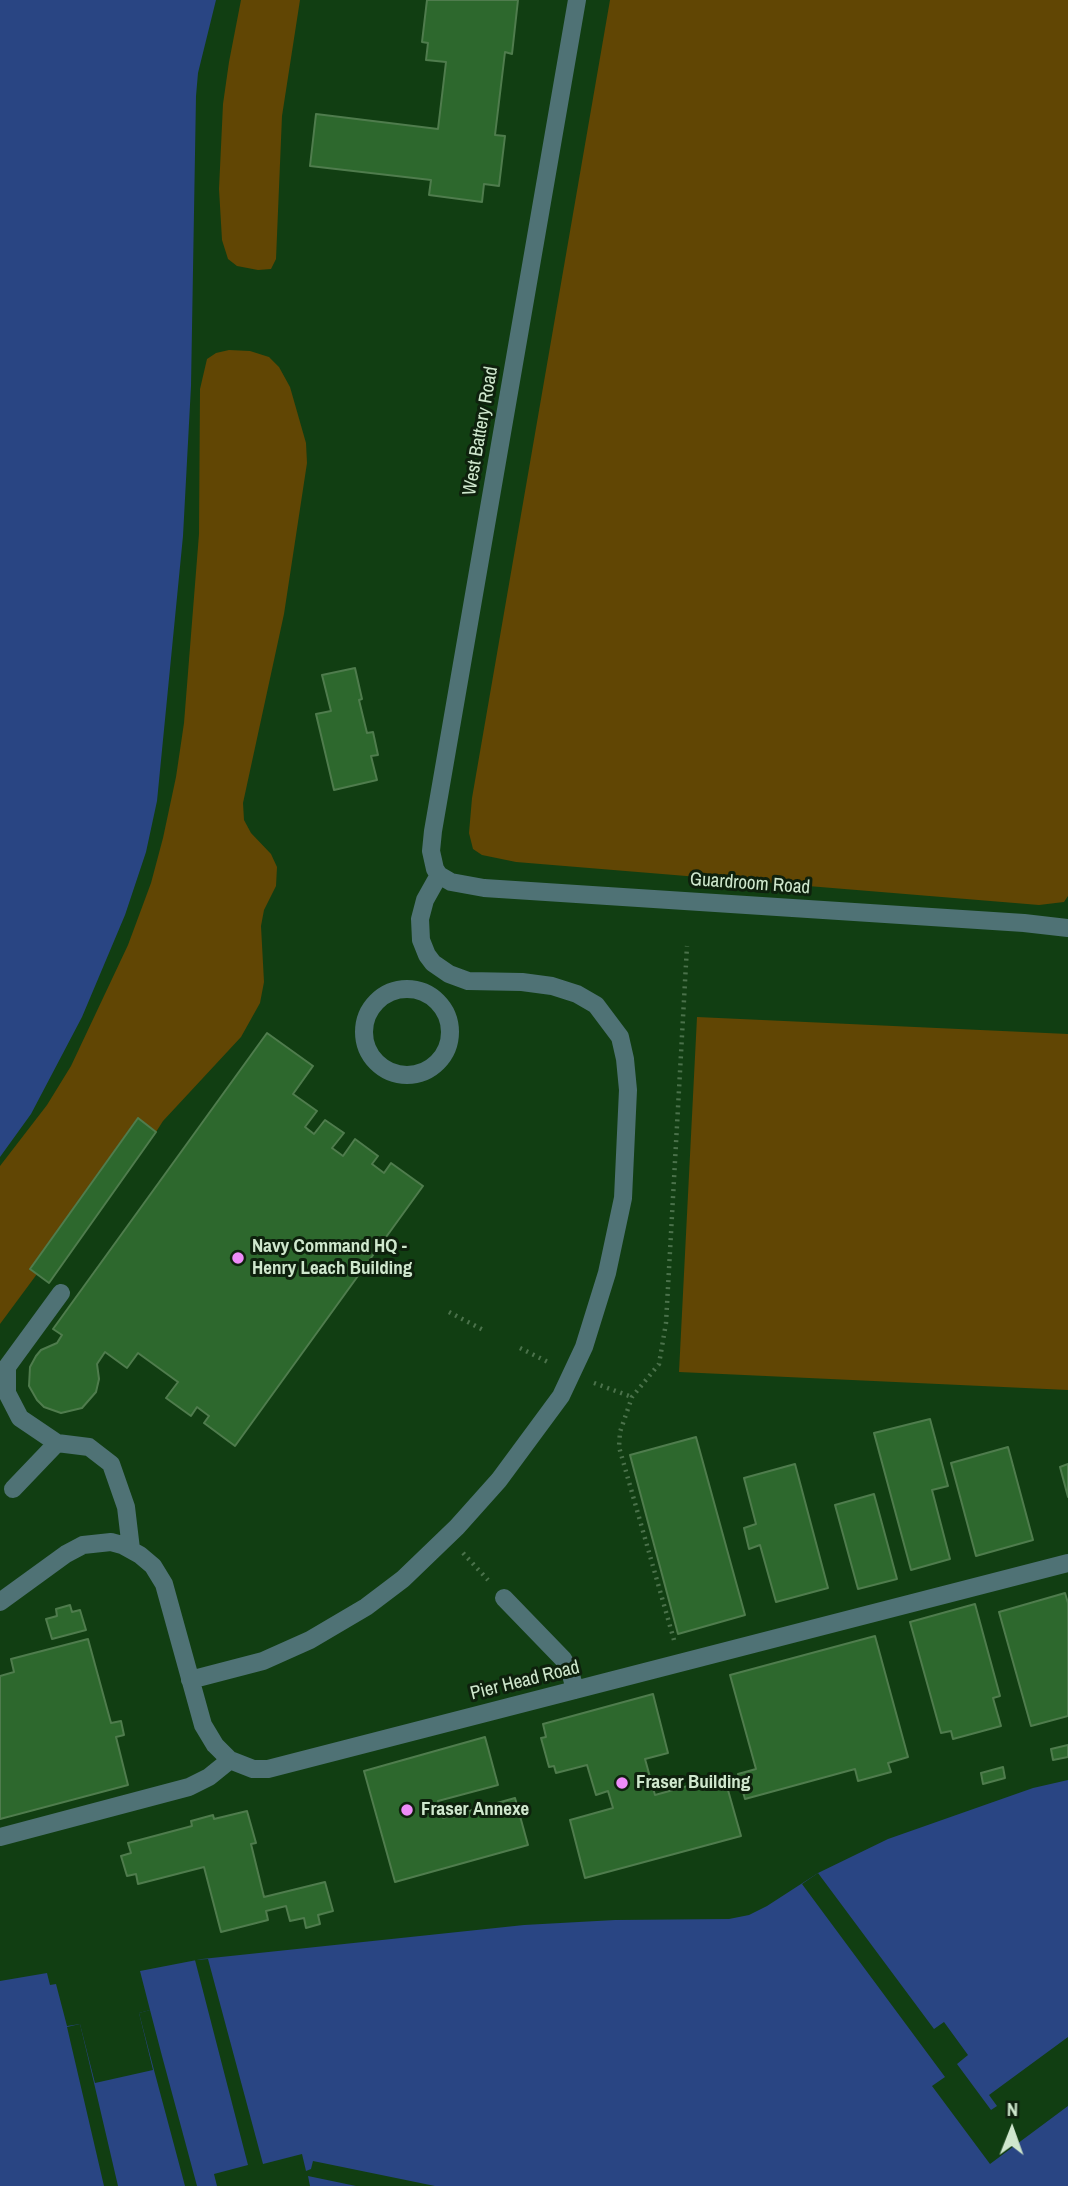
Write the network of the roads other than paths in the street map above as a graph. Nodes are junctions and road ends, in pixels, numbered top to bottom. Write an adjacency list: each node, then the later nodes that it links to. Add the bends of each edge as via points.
1 (577, 0): 2 (lane, West Battery Road, via 433,831 431,851)
2 (437, 872): 3 (lane, Guardroom Road, via 451,882 484,888); 4 (lane, via 420,929 427,955)
3 (1068, 928)
4 (444, 971): 5 (lane); 13 (lane, via 468,981 522,982 577,993 596,1005 620,1037 628,1090 623,1198 607,1273 584,1347 561,1395 499,1480 403,1579 310,1640 262,1661)
5 (432, 997): 5 (lane, via 398,990 379,999 370,1010 366,1044 387,1070 414,1074 443,1055 449,1027 442,1007)
6 (61, 1293): 7 (lane, via 6,1367 7,1393 20,1418)
7 (57, 1443): 8 (lane); 9 (lane, via 89,1447 111,1465 126,1507)
8 (13, 1489)
9 (131, 1549): 12 (lane, via 103,1542 75,1549); 13 (lane, via 153,1566 164,1584)
10 (1068, 1563): 14 (lane, Pier Head Road)
11 (504, 1598): 14 (lane, via 563,1659)
12 (0, 1602)
13 (190, 1680): 15 (lane, via 203,1725)
14 (575, 1690): 15 (lane, Pier Head Road, via 268,1769)
15 (230, 1760): 16 (lane, via 189,1787)
16 (0, 1837)

